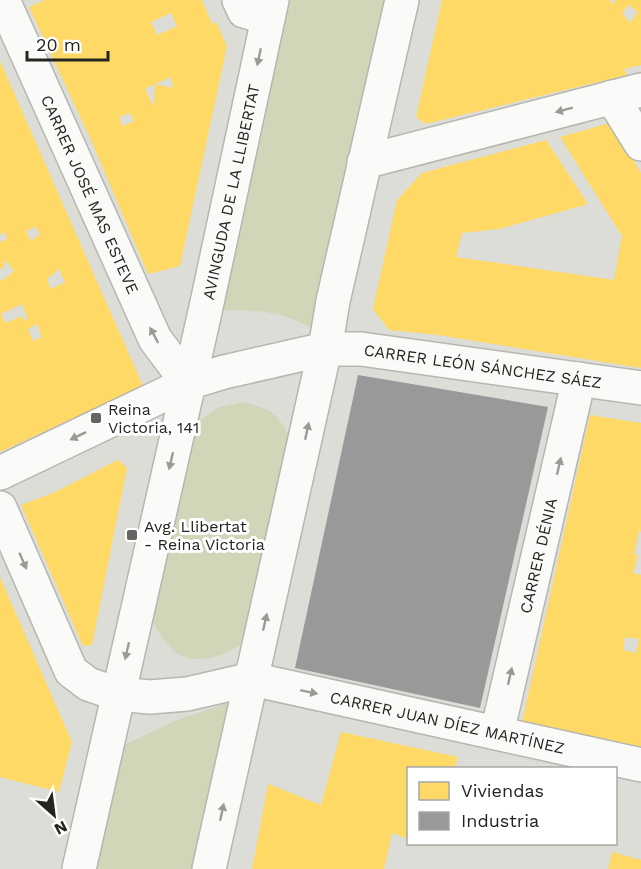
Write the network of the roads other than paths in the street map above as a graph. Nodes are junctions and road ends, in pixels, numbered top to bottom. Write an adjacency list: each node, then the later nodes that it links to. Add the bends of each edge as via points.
1 (3, 0): 10 (main road, CARRER JOSÉ MAS ESTEVE, one-way to 1, via 155,339)
2 (239, 0): 4 (main road, via 244,11)
3 (402, 0): 7 (main road)
4 (270, 9): 10 (main road, AVINGUDA DE LA LLIBERTAT, one-way to 10)
5 (626, 94): 6 (main road); 7 (main road, one-way to 7)
6 (641, 144)
7 (364, 162): 8 (main road)
8 (326, 349): 9 (main road, CARRER LEÓN SÁNCHEZ SÁEZ); 10 (main road); 14 (main road, one-way to 8)
9 (579, 378): 11 (main road, CARRER LEÓN SÁNCHEZ SÁEZ); 16 (main road, CARRER DÉNIA, one-way to 9)
10 (188, 383): 12 (main road, one-way to 12); 15 (main road, AVINGUDA DE LA LLIBERTAT, one-way to 15)
11 (641, 388)
12 (0, 473)
13 (0, 508): 15 (main road, one-way to 15, via 71,671 88,684)
14 (252, 679): 15 (main road, via 187,694); 16 (main road, CARRER JUAN DÍEZ MARTÍNEZ, one-way to 16); 19 (main road, one-way to 14)
15 (117, 694): 18 (main road, AVINGUDA DE LA LLIBERTAT)
16 (497, 733): 17 (main road, CARRER JUAN DÍEZ MARTÍNEZ)
17 (641, 765)
18 (79, 869)
19 (209, 869)

